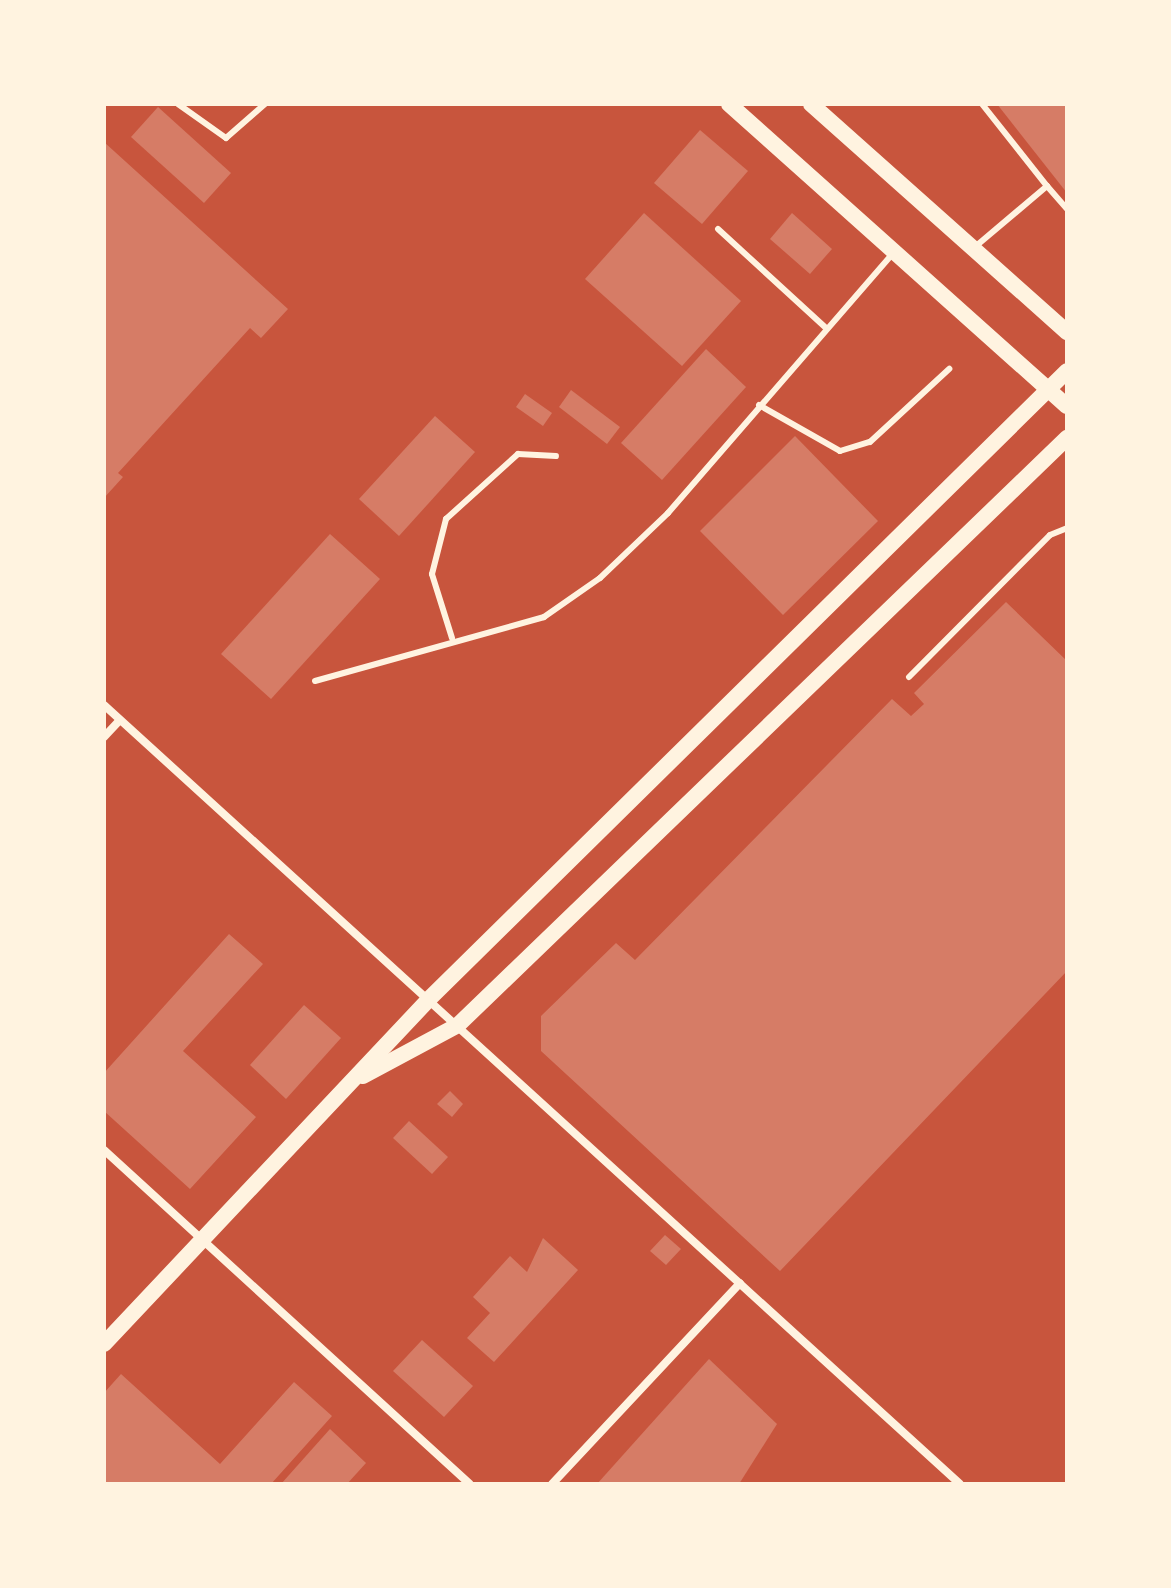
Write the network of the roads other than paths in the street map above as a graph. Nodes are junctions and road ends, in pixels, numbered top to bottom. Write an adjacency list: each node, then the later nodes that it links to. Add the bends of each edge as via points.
1 (178, 104): 2 (lane, via 226,138)
2 (265, 104)
3 (729, 104): 10 (main road)
4 (811, 104): 9 (main road)
5 (982, 104): 6 (lane)
6 (1047, 186): 7 (lane); 9 (lane)
7 (1067, 209)
8 (718, 229): 11 (lane)
9 (973, 248): 12 (main road)
10 (894, 252): 11 (lane); 15 (main road)
11 (825, 327): 16 (lane)
12 (1067, 332)
13 (949, 369): 16 (lane, via 870,442 840,451)
14 (1067, 371): 15 (main road)
15 (1049, 389): 17 (main road); 27 (main road)
16 (759, 405): 21 (lane, via 668,513 600,578 544,617)
17 (1067, 406)
18 (1067, 438): 28 (main road)
19 (556, 456): 21 (lane, via 518,454 446,519 432,574)
20 (1067, 528): 22 (lane, via 1050,535)
21 (452, 638): 23 (lane)
22 (909, 677)
23 (315, 681)
24 (104, 705): 25 (street)
25 (120, 720): 26 (street); 27 (street)
26 (104, 737)
27 (429, 999): 28 (street); 29 (main road)
28 (458, 1025): 29 (main road); 32 (street)
29 (351, 1082): 31 (main road)
30 (104, 1150): 31 (street)
31 (201, 1241): 33 (main road); 34 (street)
32 (740, 1283): 35 (street); 36 (street)
33 (104, 1344)
34 (470, 1484)
35 (552, 1484)
36 (960, 1484)

